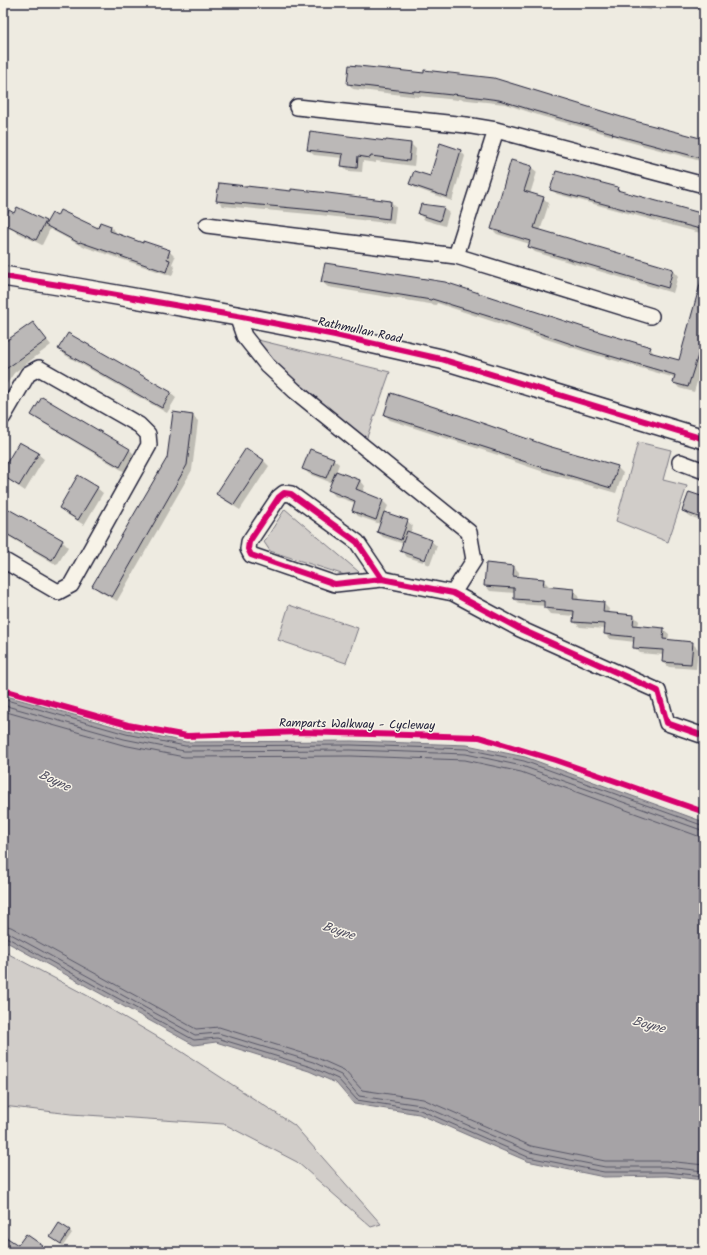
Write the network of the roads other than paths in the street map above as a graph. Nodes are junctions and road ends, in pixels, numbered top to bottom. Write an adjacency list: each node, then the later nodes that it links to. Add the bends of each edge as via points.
1 (297, 106): 2 (street)
2 (496, 130): 3 (street); 5 (street)
3 (704, 185)
4 (207, 225): 5 (street)
5 (456, 256): 8 (street)
6 (3, 276): 7 (street, Rathmullan Road)
7 (237, 316): 10 (street, Rathmullan Road, via 442,359); 15 (street, via 244,336 267,365 295,391 469,532 474,560)
8 (651, 316)
9 (3, 417): 13 (street, via 28,374 39,368 139,425 148,434 150,445 71,585 58,592)
10 (704, 439)
11 (680, 462): 12 (street)
12 (704, 471)
13 (3, 560)
14 (382, 579): 14 (street, via 335,584 251,555 248,549 249,542 279,497 284,493 291,494 357,542); 15 (street)
15 (453, 594): 16 (street, via 520,629 658,692 667,723)
16 (704, 736)

